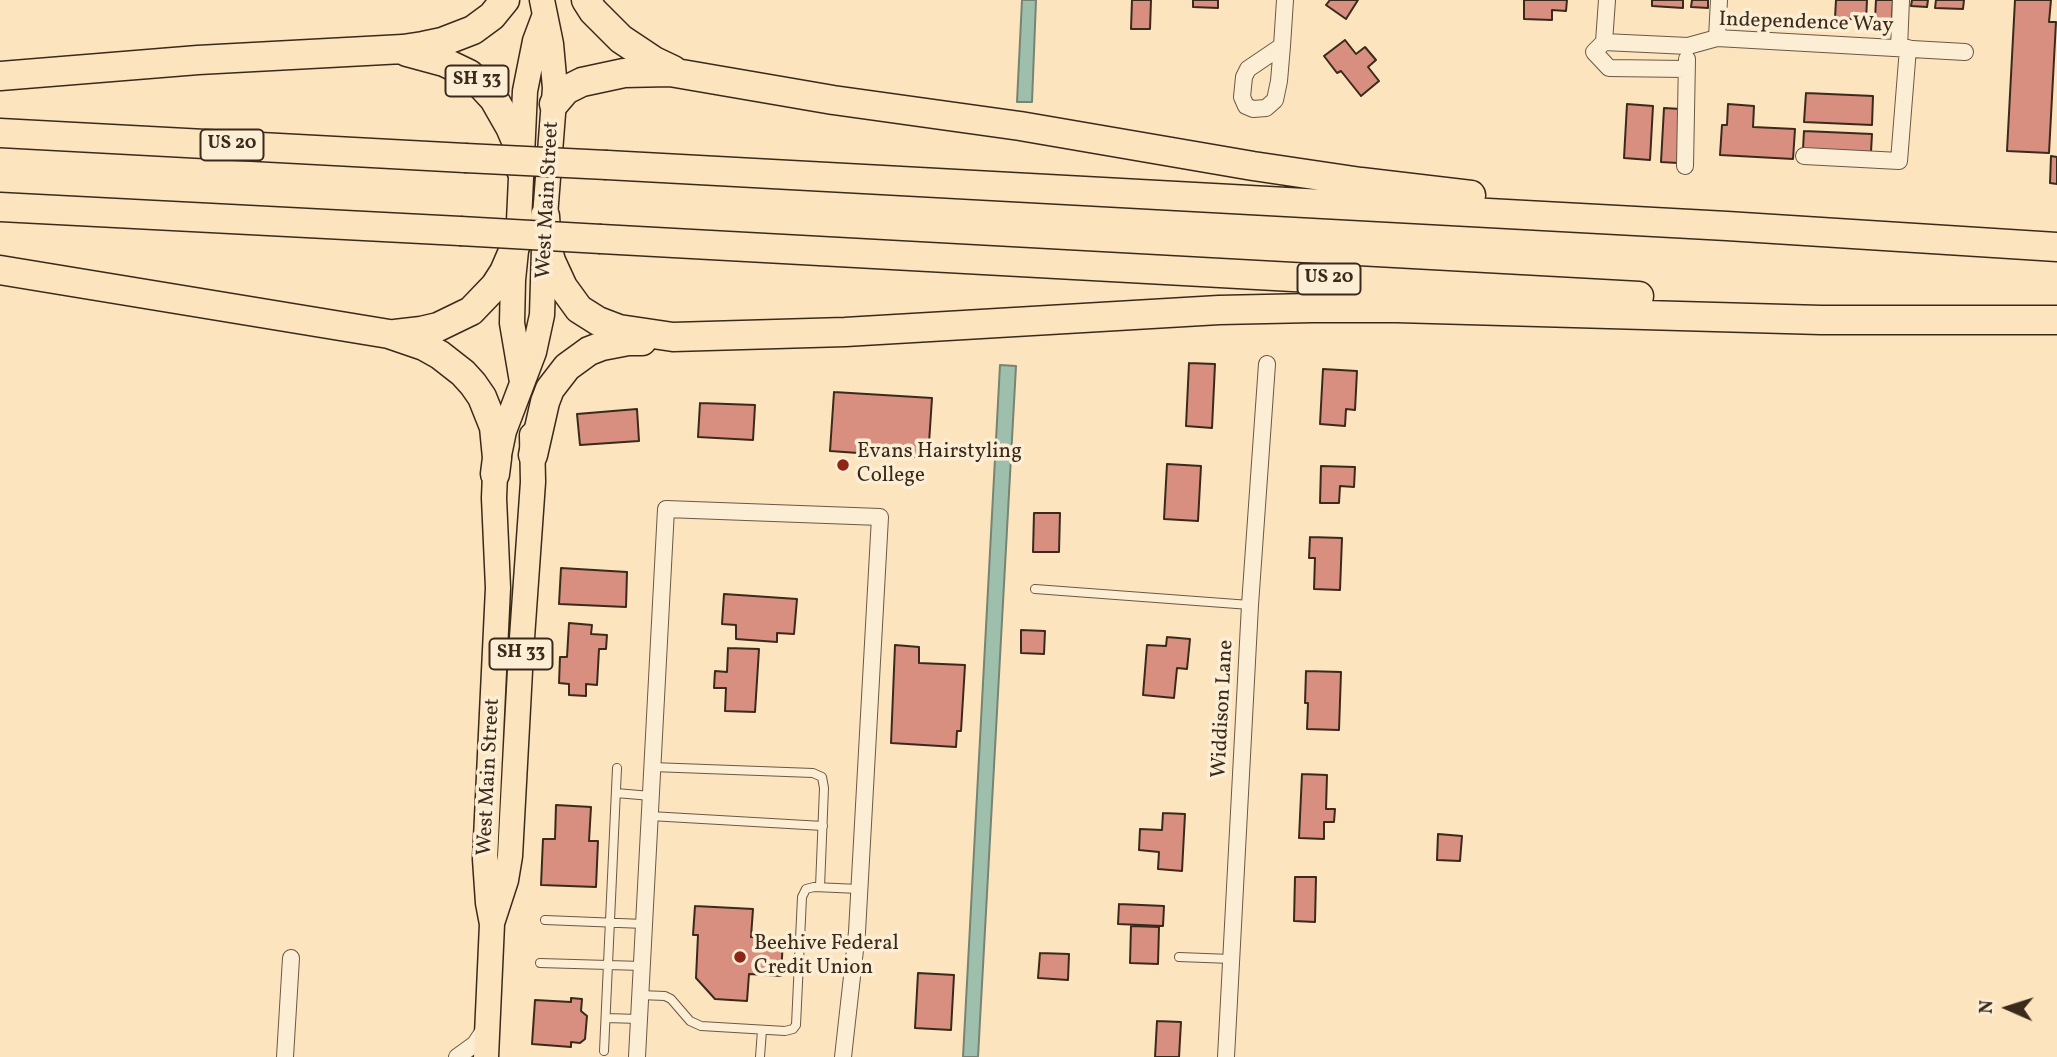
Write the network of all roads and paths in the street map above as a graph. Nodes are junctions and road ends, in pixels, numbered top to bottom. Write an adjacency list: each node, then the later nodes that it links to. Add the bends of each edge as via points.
1 (505, 0): 13 (highway, via 484,23 461,35)
2 (586, 0): 17 (highway, via 606,26 637,51)
3 (1285, 0): 9 (street)
4 (1607, 0): 11 (street)
5 (1719, 0): 8 (street)
6 (1901, 0): 12 (street)
7 (546, 5): 18 (main road, West Main Street); 22 (main road, West Main Street, via 525,91)
8 (1717, 38): 10 (street, Independence Way); 12 (street, Independence Way)
9 (1282, 46)
10 (1688, 46): 11 (street, Independence Way); 15 (street)
11 (1599, 47): 15 (street, via 1609,68)
12 (1903, 48): 14 (street, Independence Way); 20 (street, via 1899,162)
13 (383, 50): 16 (highway, SH 33); 22 (highway, SH 33, via 432,57 469,74 504,114)
14 (1965, 52)
15 (1686, 69): 21 (street)
16 (0, 76)
17 (693, 76): 18 (highway, via 647,71 602,76 574,85); 25 (highway, via 1307,174)
18 (554, 104): 24 (main road, West Main Street)
19 (0, 133): 25 (highway, US 20, bridge)
20 (1804, 156)
21 (1685, 166)
22 (522, 170): 26 (main road, West Main Street / SH 33)
23 (0, 207): 29 (highway, US 20, bridge)
24 (545, 216): 31 (highway, via 551,261 579,309 619,330); 33 (main road, West Main Street, via 542,315)
25 (1727, 226): 27 (highway, US 20)
26 (517, 242): 30 (highway, via 495,286 471,311 438,327); 33 (main road, West Main Street / SH 33, via 512,323)
27 (2057, 247)
28 (0, 270): 30 (highway, SH 33)
29 (2057, 320): 31 (highway, via 1821,320 1312,308)
30 (388, 334): 35 (highway, SH 33, via 440,355 473,384 494,427)
31 (694, 337): 34 (highway, via 615,343 589,351 567,366 545,402)
32 (1267, 364): 37 (street, Widdison Lane)
33 (522, 382): 34 (main road, West Main Street / SH 33); 35 (main road, West Main Street)
34 (533, 455): 48 (main road, West Main Street / SH 33, via 510,856)
35 (495, 474): 48 (main road, West Main Street / SH 33, via 498,613 485,859)
36 (1035, 589): 37 (lane)
37 (1250, 605): 52 (street, Widdison Lane)
38 (652, 767): 41 (street); 43 (lane, via 822,776); 45 (street, via 666,509 880,517)
39 (617, 768): 40 (lane)
40 (616, 793): 41 (lane); 47 (lane)
41 (651, 796): 42 (street)
42 (650, 816): 43 (lane); 49 (street)
43 (822, 826): 44 (lane)
44 (820, 887): 45 (lane); 60 (lane, via 806,890 803,897 796,1025 785,1031)
45 (859, 889): 67 (street)
46 (545, 920): 47 (lane)
47 (610, 922): 49 (lane); 54 (lane)
48 (492, 924): 59 (main road, West Main Street / SH 33)
49 (644, 924): 55 (street)
50 (1179, 957): 52 (lane)
51 (292, 958): 62 (street)
52 (1231, 960): 68 (street, Widdison Lane)
53 (540, 963): 54 (lane)
54 (608, 965): 55 (lane); 57 (lane)
55 (642, 966): 56 (street)
56 (640, 995): 58 (street); 60 (lane, via 666,996 701,1026)
57 (606, 1018): 58 (lane); 61 (lane)
58 (639, 1019): 65 (street)
59 (487, 1024): 63 (street, via 475,1044); 64 (main road, West Main Street / SH 33)
60 (762, 1030): 66 (lane)
61 (604, 1051)
62 (285, 1057)
63 (457, 1057)
64 (486, 1057)
65 (637, 1057)
66 (760, 1057)
67 (844, 1057)
68 (1226, 1057)

